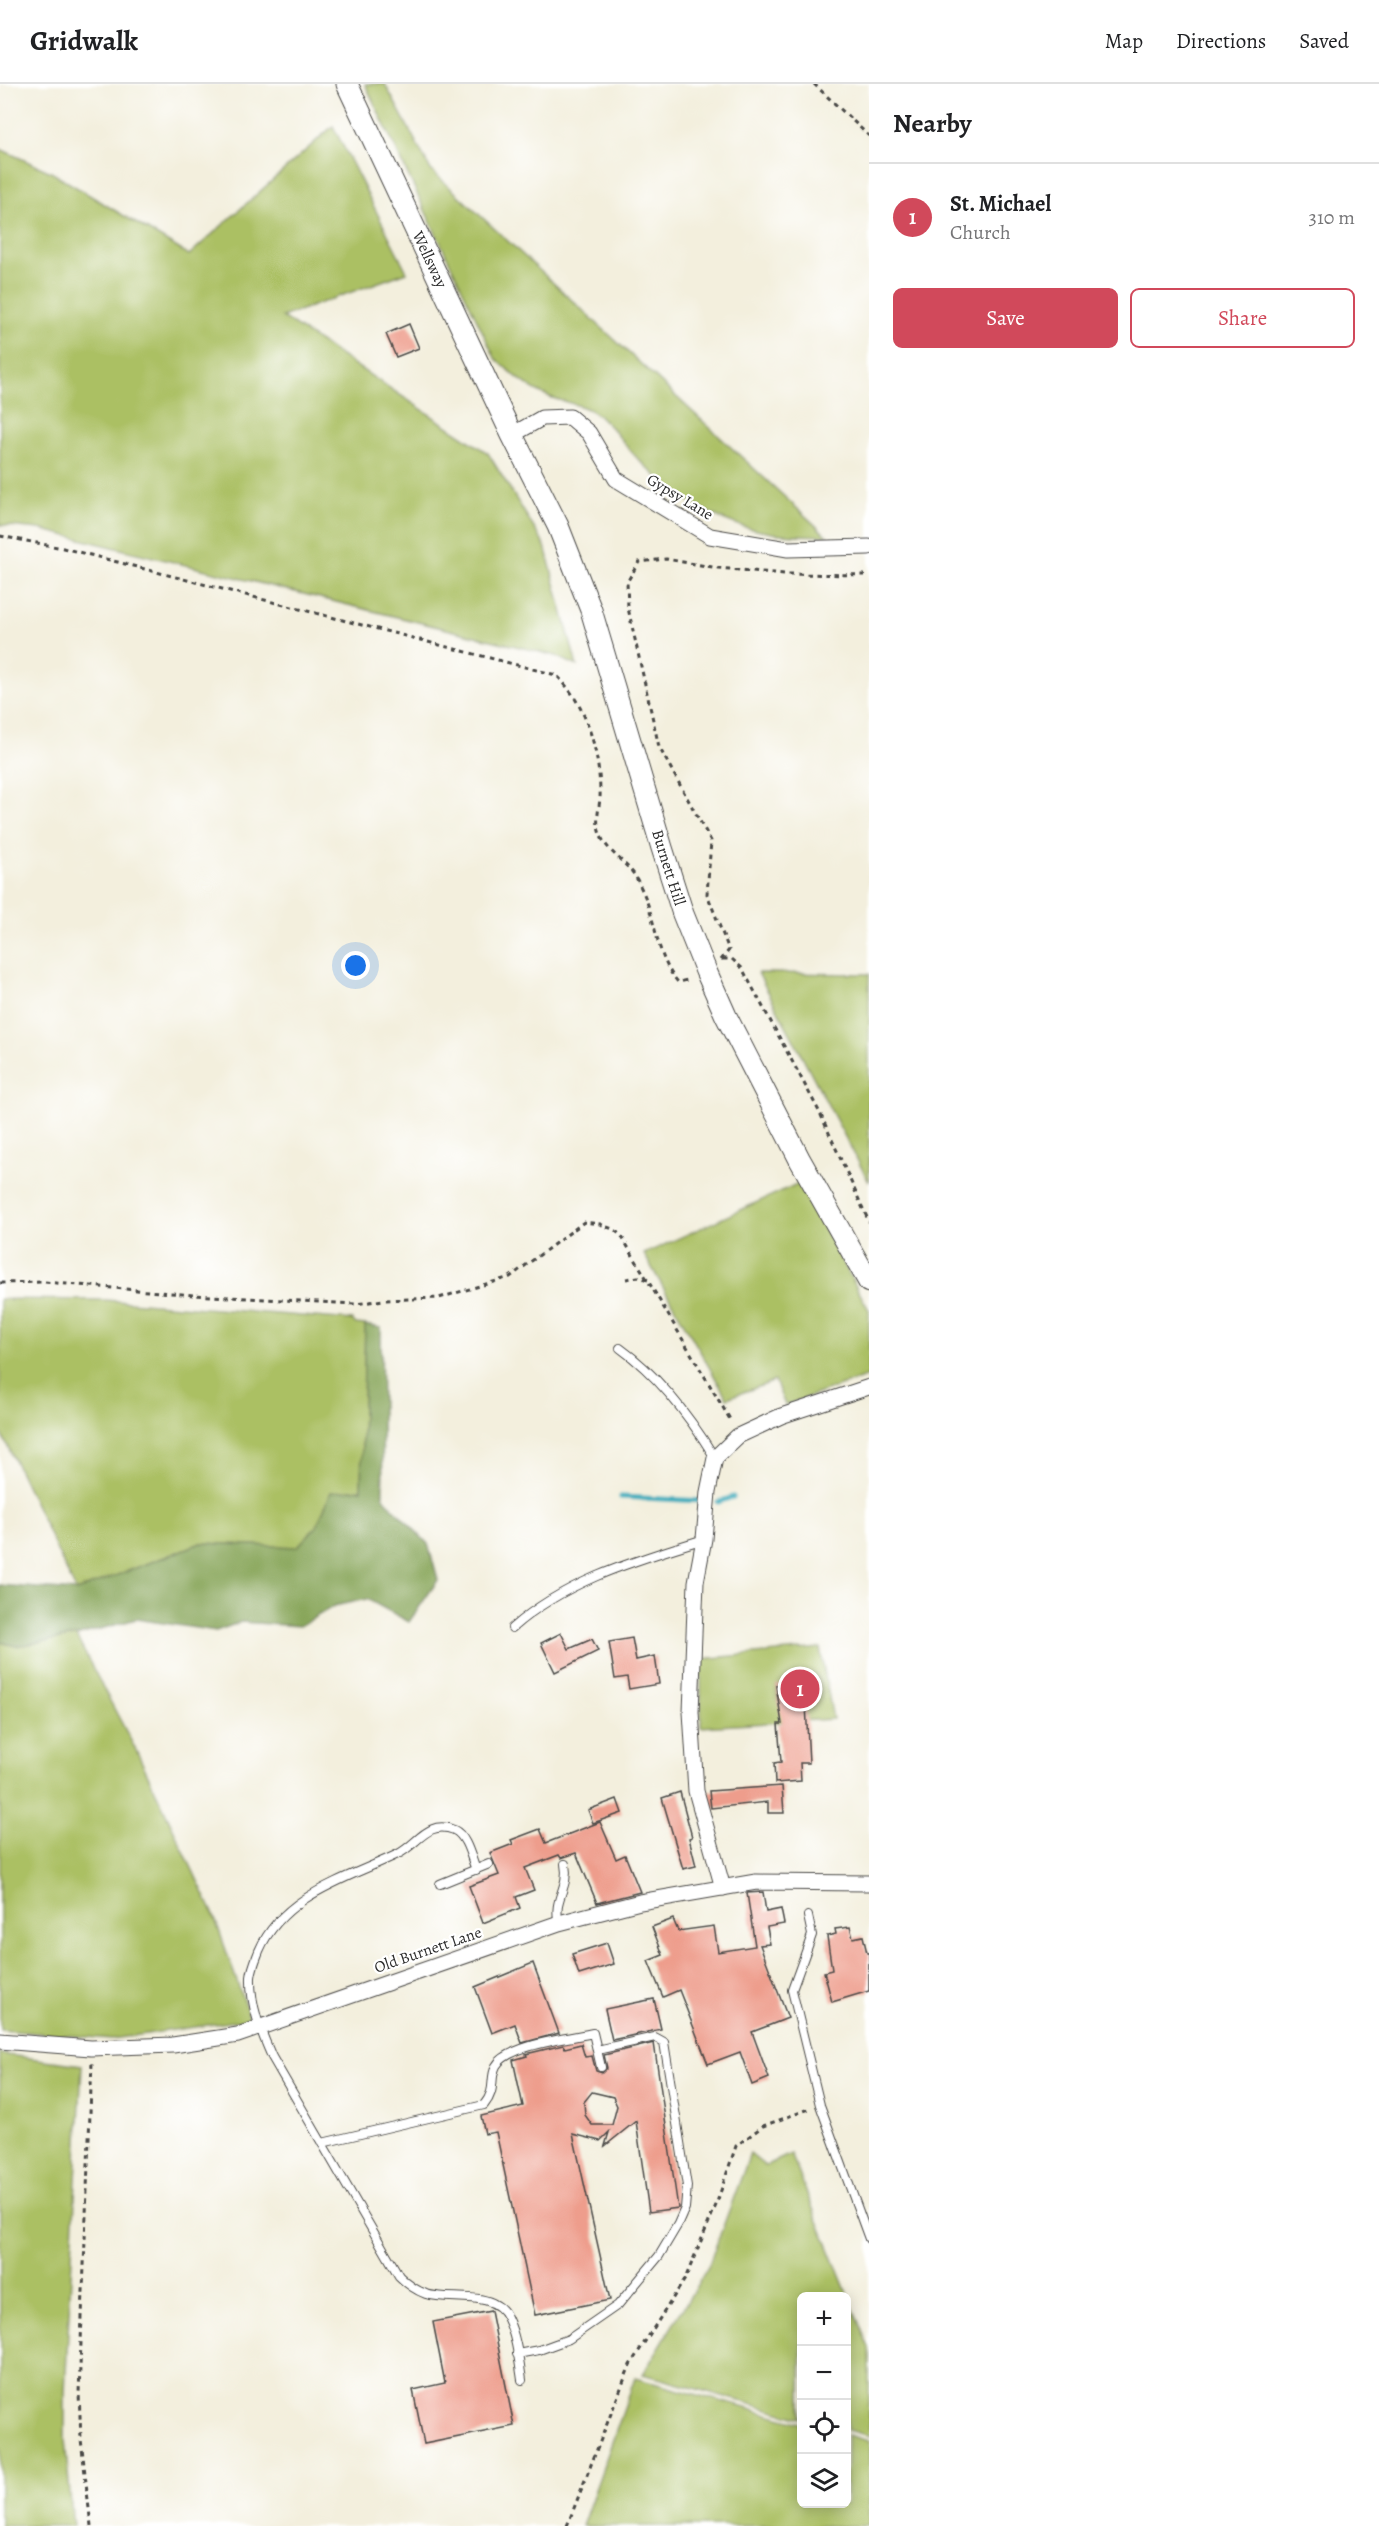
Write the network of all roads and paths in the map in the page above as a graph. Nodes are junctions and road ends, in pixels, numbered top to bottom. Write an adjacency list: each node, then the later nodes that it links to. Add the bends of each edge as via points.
1 (347, 84): 4 (main road, Wellsway)
2 (814, 84): 3 (path)
3 (869, 136)
4 (512, 435): 6 (street, Gypsy Lane, via 542,418 570,417 590,433 616,479 710,536 788,549); 8 (main road, Burnett Hill, via 558,526 591,610 684,914)
5 (0, 536): 8 (path, via 75,550 556,675 571,688 589,733 600,792 599,833 634,874 650,906 669,972 678,982 692,979)
6 (869, 547)
7 (869, 575): 8 (path, via 784,574 666,559 639,562 627,582 628,608 659,747 711,842 707,894 729,950)
8 (714, 965): 9 (path, via 732,959 742,968 820,1113); 12 (main road, Burnett Hill, via 726,1016 800,1160)
9 (869, 1222)
10 (626, 1279): 11 (path)
11 (650, 1281): 13 (path, via 615,1230 584,1222 510,1277 440,1298 356,1304 44,1282); 16 (path)
12 (869, 1282)
13 (0, 1283)
14 (620, 1348): 17 (lane, via 644,1365)
15 (869, 1387): 16 (street, via 781,1416)
16 (738, 1436): 17 (street)
17 (716, 1458): 18 (street)
18 (704, 1539): 19 (lane, via 626,1563 557,1595); 25 (street, via 696,1582 691,1712 696,1791)
19 (512, 1628)
20 (489, 1864): 22 (lane)
21 (565, 1864): 27 (lane, via 567,1882 557,1902)
22 (476, 1870): 24 (lane); 28 (lane, via 464,1839 455,1830 436,1828 422,1833 402,1852 322,1888 288,1910 265,1937 254,1964 251,1978)
23 (869, 1883): 25 (street, Old Burnett Lane, via 756,1882)
24 (440, 1884)
25 (723, 1888): 27 (street, Old Burnett Lane, via 640,1902)
26 (808, 1916): 33 (lane, via 812,1935 792,1990)
27 (559, 1923): 28 (street, Old Burnett Lane)
28 (259, 2027): 30 (street, Old Burnett Lane, via 238,2035 172,2045); 34 (lane)
29 (0, 2042): 30 (street, Old Burnett Lane)
30 (91, 2048): 38 (path, via 79,2393)
31 (597, 2050): 32 (lane); 34 (lane, via 593,2033 513,2051 496,2066 494,2086 484,2105); 36 (lane, via 655,2037 664,2042 687,2186 685,2208 658,2256 618,2306 569,2339)
32 (601, 2067)
33 (819, 2105): 35 (lane); 39 (path, via 763,2126 736,2146 685,2279 630,2365)
34 (322, 2143): 36 (lane, via 399,2276 428,2295 481,2299 495,2304 507,2315)
35 (869, 2239)
36 (517, 2354): 37 (lane)
37 (522, 2380)
38 (91, 2526)
39 (567, 2526)

